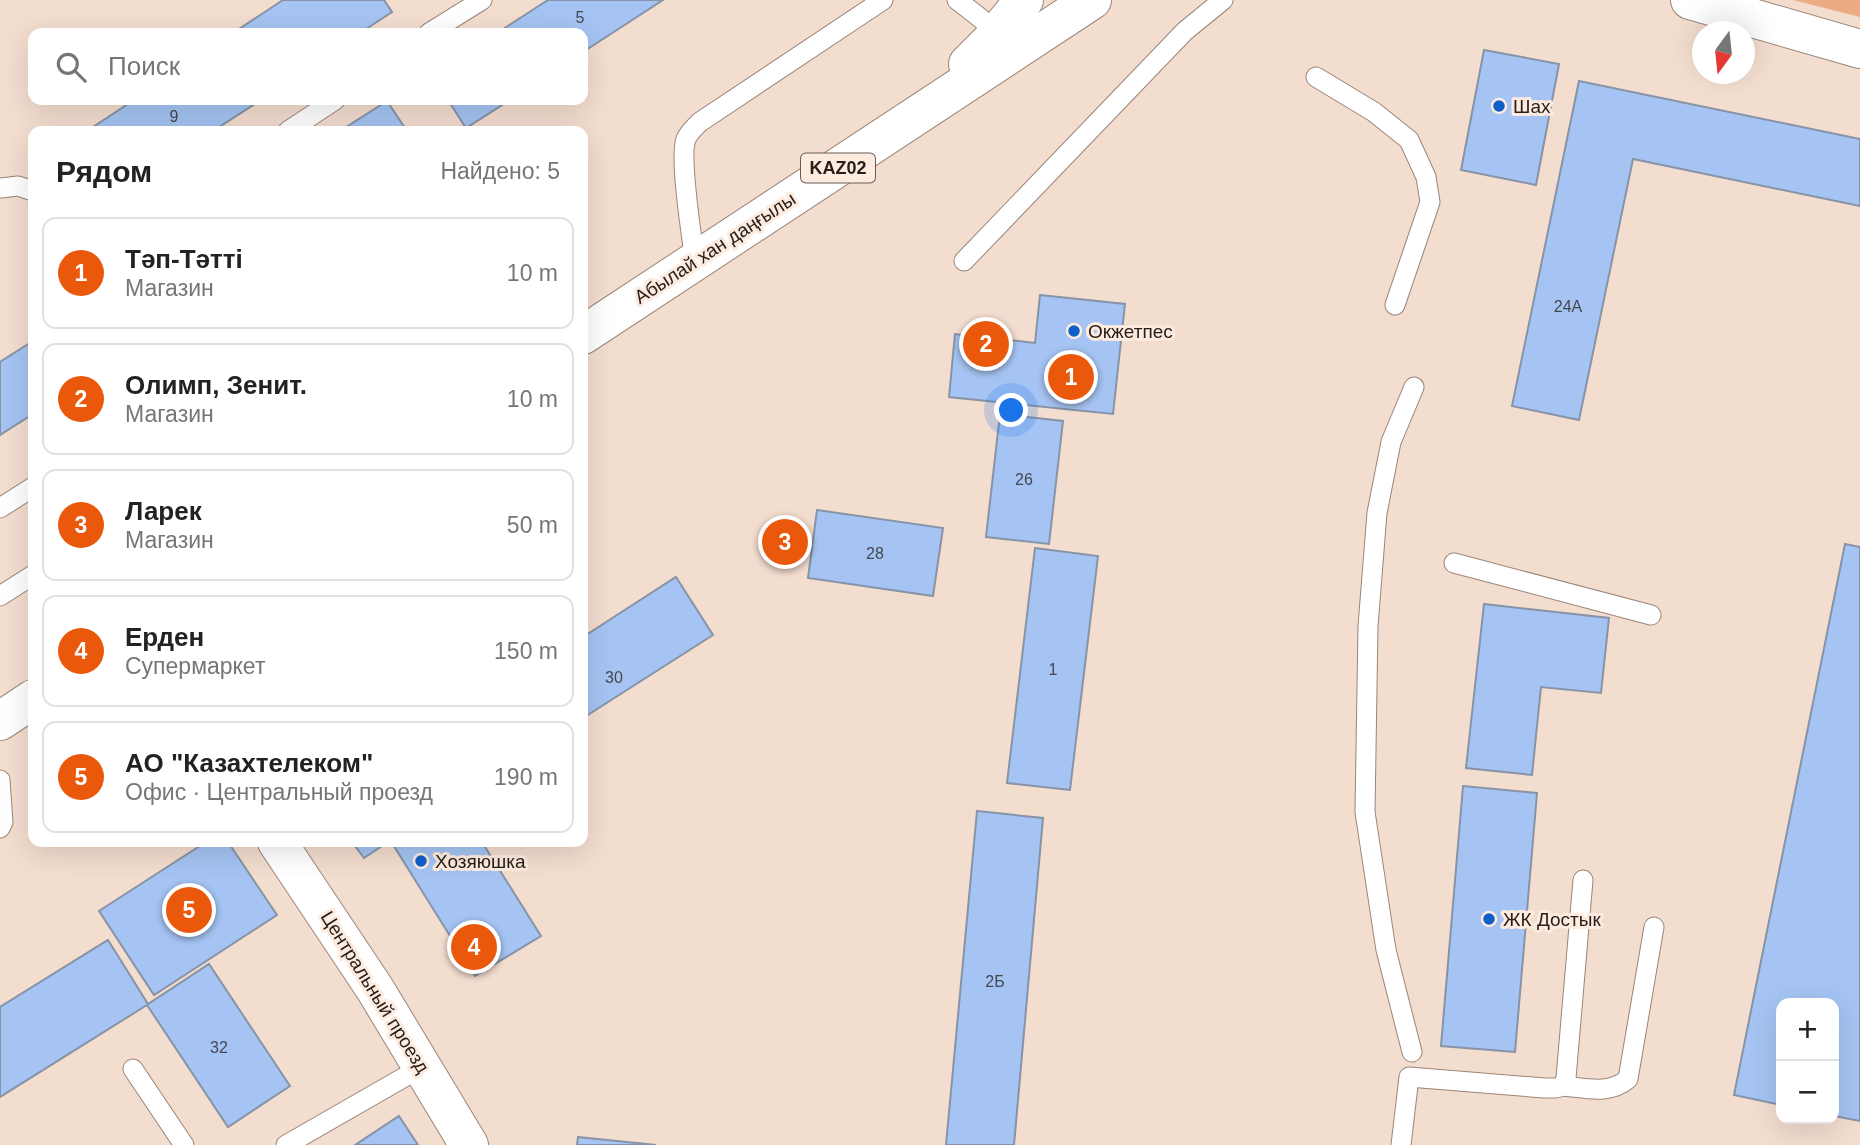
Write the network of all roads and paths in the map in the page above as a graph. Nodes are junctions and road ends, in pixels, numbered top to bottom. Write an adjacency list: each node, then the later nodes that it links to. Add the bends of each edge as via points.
1 (482, 0): 8 (lane)
2 (883, 0): 18 (lane, via 700,121 687,137 684,159)
3 (957, 0): 10 (lane)
4 (1024, 0): 10 (main road)
5 (1092, 0): 10 (main road, Абылай хан даңғылы / KАZ02)
6 (1223, 0): 17 (lane, via 1185,31)
7 (1690, 0): 11 (main road)
8 (461, 5): 9 (lane)
9 (435, 28)
10 (1009, 40): 18 (main road, Абылай хан даңғылы / KАZ02, via 902,125)
11 (1860, 49)
12 (1316, 77): 19 (lane, via 1374,112 1409,140 1426,177 1430,202)
13 (327, 105): 14 (lane)
14 (296, 126)
15 (0, 188): 16 (lane)
16 (28, 189)
17 (964, 261)
18 (695, 262): 20 (main road, Абылай хан даңғылы / KАZ02)
19 (1395, 305)
20 (588, 332)
21 (1414, 387): 35 (lane, via 1391,442 1377,513 1368,626 1365,812 1386,950)
22 (28, 490): 23 (lane)
23 (0, 508)
24 (1454, 563): 27 (lane)
25 (28, 578): 26 (lane)
26 (0, 596)
27 (1651, 615)
28 (28, 702): 29 (main road)
29 (0, 721)
30 (0, 780): 31 (lane, via 4,822)
31 (0, 828)
32 (280, 847): 36 (main road, Центральный проезд)
33 (1583, 880): 38 (lane)
34 (1654, 927): 38 (lane, via 1628,1079 1617,1088 1604,1090)
35 (1412, 1052)
36 (422, 1067): 40 (lane); 41 (main road, Центральный проезд)
37 (133, 1069): 39 (lane)
38 (1563, 1086): 42 (lane, via 1409,1077)
39 (184, 1145)
40 (286, 1145)
41 (468, 1145)
42 (1401, 1145)

